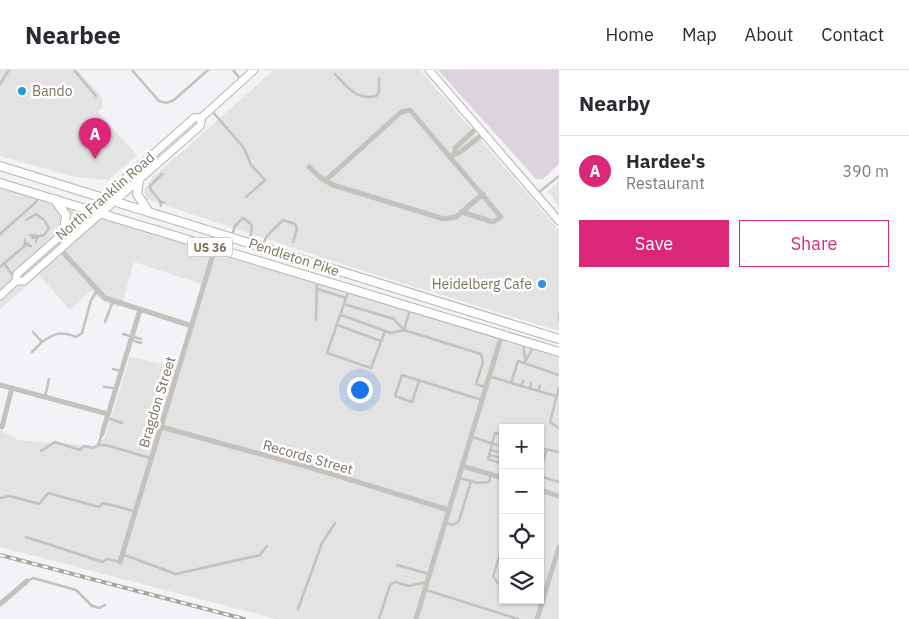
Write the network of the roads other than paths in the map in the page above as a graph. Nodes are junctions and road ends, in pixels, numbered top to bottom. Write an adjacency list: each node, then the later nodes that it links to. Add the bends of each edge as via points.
1 (9, 70): 11 (lane)
2 (74, 70): 12 (lane)
3 (132, 70): 4 (lane, via 159,100 167,103)
4 (208, 70)
5 (233, 70): 10 (lane)
6 (254, 70): 10 (main road, North Franklin Road)
7 (429, 70): 15 (main road)
8 (335, 74): 9 (lane, via 353,93 371,97 379,92)
9 (379, 78)
10 (242, 81): 13 (main road, North Franklin Road)
11 (0, 84)
12 (96, 96)
13 (211, 109): 14 (main road, North Franklin Road); 28 (lane, via 244,148 251,165 265,180)
14 (202, 117): 22 (main road, North Franklin Road, via 200,126); 29 (main road, North Franklin Road, via 194,118)
15 (478, 127): 16 (main road); 17 (street, via 455,148)
16 (484, 133): 17 (street, via 459,154); 26 (main road)
17 (453, 155): 23 (street, via 406,110); 25 (street)
18 (0, 166): 29 (main road, Pendleton Pike / US 36)
19 (310, 166): 23 (street)
20 (162, 174): 32 (lane, via 150,186)
21 (559, 176): 26 (lane)
22 (139, 180): 31 (main road, North Franklin Road); 34 (main road, via 137,194)
23 (325, 181): 35 (street, via 444,219 452,219)
24 (0, 182): 27 (main road, Pendleton Pike / US 36)
25 (483, 194): 35 (street); 35 (street, via 500,219 491,222)
26 (537, 194): 38 (main road)
27 (40, 195): 30 (main road, Pendleton Pike / US 36); 40 (lane)
28 (246, 197)
29 (104, 198): 31 (main road, Pendleton Pike / US 36); 33 (main road, North Franklin Road)
30 (54, 199): 33 (main road, Pendleton Pike / US 36); 39 (main road, via 66,215)
31 (115, 201): 34 (main road, Pendleton Pike / US 36); 36 (main road, North Franklin Road)
32 (162, 204)
33 (89, 210): 36 (main road, Pendleton Pike / US 36); 39 (main road, North Franklin Road)
34 (148, 211): 43 (main road, Pendleton Pike / US 36)
35 (462, 212)
36 (101, 213): 52 (main road, Pendleton Pike / US 36); 53 (main road, North Franklin Road)
37 (26, 220): 42 (lane, via 36,214 46,224 48,232)
38 (559, 221)
39 (64, 231): 57 (main road, North Franklin Road, via 17,274)
40 (0, 234)
41 (30, 235): 42 (lane)
42 (36, 236): 44 (lane); 46 (lane)
43 (231, 237): 47 (main road, Pendleton Pike / US 36); 47 (lane, via 234,226 244,218 252,225)
44 (32, 238)
45 (25, 239): 49 (lane)
46 (36, 242)
47 (250, 242): 51 (main road, Pendleton Pike / US 36)
48 (293, 242): 51 (lane, via 297,229 295,224 283,220)
49 (26, 244): 50 (lane); 54 (lane)
50 (31, 246)
51 (262, 246): 80 (main road, Pendleton Pike / US 36)
52 (215, 248): 56 (main road, Pendleton Pike / US 36); 73 (street, Bragdon Street)
53 (60, 249): 57 (main road, North Franklin Road, via 24,281); 60 (street)
54 (4, 263): 55 (lane); 57 (lane)
55 (0, 267)
56 (318, 278): 58 (main road, Pendleton Pike / US 36); 59 (lane)
57 (16, 281): 61 (main road, North Franklin Road)
58 (349, 288): 62 (lane); 65 (main road, Pendleton Pike / US 36)
59 (316, 289): 62 (lane); 69 (lane)
60 (97, 291): 63 (street); 84 (lane, via 91,300 82,333 76,337 61,332 52,334)
61 (0, 296)
62 (346, 298): 64 (lane)
63 (113, 301): 66 (street); 70 (lane)
64 (344, 304): 68 (lane); 74 (lane, via 394,319)
65 (411, 306): 74 (lane); 78 (main road, Pendleton Pike / US 36)
66 (140, 310): 73 (street); 79 (street)
67 (559, 314): 71 (lane)
68 (341, 315): 72 (lane); 75 (lane)
69 (316, 320)
70 (105, 322)
71 (559, 322)
72 (337, 325): 82 (lane); 82 (lane, via 327,353 371,368)
73 (192, 326): 116 (street, Bragdon Street)
74 (404, 330): 75 (lane); 100 (lane, via 480,354 483,362 476,384)
75 (385, 331): 82 (lane)
76 (33, 332): 84 (lane)
77 (123, 334): 79 (lane)
78 (502, 334): 83 (main road, Pendleton Pike / US 36); 93 (street)
79 (131, 338): 81 (lane); 91 (street)
80 (559, 339)
81 (141, 341)
82 (381, 341)
83 (523, 341): 85 (main road, Pendleton Pike / US 36); 88 (lane)
84 (42, 342): 86 (lane)
85 (535, 344): 87 (main road, Pendleton Pike / US 36); 88 (lane)
86 (32, 352)
87 (559, 352)
88 (525, 359): 89 (lane)
89 (524, 363): 92 (lane); 97 (lane, via 518,362)
90 (113, 369): 91 (lane)
91 (121, 371): 107 (street)
92 (559, 375)
93 (489, 376): 97 (lane); 100 (street)
94 (49, 379): 112 (lane)
95 (419, 381): 95 (lane, via 402,376 395,396 412,402); 113 (lane)
96 (523, 381): 101 (lane)
97 (511, 383): 101 (lane)
98 (531, 383): 106 (lane)
99 (0, 385): 105 (street)
100 (486, 386): 113 (street)
101 (521, 386): 106 (lane)
102 (540, 386): 109 (lane)
103 (104, 387): 107 (lane)
104 (559, 387): 111 (lane)
105 (12, 388): 112 (street); 117 (street)
106 (530, 388): 109 (lane)
107 (116, 389): 114 (street)
108 (548, 389): 110 (lane)
109 (538, 391): 110 (lane)
110 (547, 394): 111 (lane)
111 (556, 396): 118 (lane, via 550,422)
112 (44, 397): 114 (street)
113 (482, 400): 121 (street)
114 (107, 416): 115 (lane); 119 (street)
115 (122, 423)
116 (161, 427): 132 (street, Bragdon Street); 145 (street, Records Street)
117 (1, 428)
118 (559, 428)
119 (102, 434): 124 (lane)
120 (499, 434): 122 (lane, via 495,433)
121 (471, 437): 122 (lane); 135 (street)
122 (492, 443): 123 (lane); 125 (lane)
123 (499, 445)
124 (98, 446): 126 (lane, via 84,446 80,450 55,442); 132 (lane)
125 (490, 450): 128 (lane); 130 (lane)
126 (41, 451)
127 (546, 451): 129 (lane); 133 (lane)
128 (499, 452)
129 (559, 452)
130 (489, 455): 131 (lane); 134 (lane, via 488,459)
131 (499, 457)
132 (151, 458): 146 (street, Bragdon Street)
133 (544, 459)
134 (499, 463)
135 (462, 466): 136 (street); 139 (street)
136 (492, 475): 137 (street); 140 (lane, via 489,482)
137 (499, 477)
138 (544, 477): 141 (lane)
139 (459, 478): 140 (lane); 145 (street)
140 (471, 481): 148 (lane, via 459,521 453,525)
141 (559, 482)
142 (544, 491): 143 (street)
143 (559, 496)
144 (0, 498): 146 (lane, via 10,496 39,504 48,493 99,507 104,503)
145 (449, 510): 148 (street)
146 (135, 511): 152 (street, Bragdon Street)
147 (336, 523): 163 (lane, via 322,543)
148 (445, 523): 156 (street)
149 (26, 537): 154 (lane, via 104,562 107,559)
150 (267, 546): 152 (lane, via 260,555 176,574)
151 (559, 547): 167 (street)
152 (122, 554): 154 (street, Bragdon Street)
153 (499, 557): 159 (lane, via 493,577)
154 (120, 562)
155 (397, 565): 156 (lane)
156 (430, 574): 158 (street)
157 (27, 581): 161 (street); 162 (lane, via 33,578 76,590 92,606 99,608)
158 (428, 581): 160 (street); 164 (lane, via 409,586 395,582 390,584)
159 (499, 581)
160 (425, 590): 165 (street); 166 (lane)
161 (0, 604)
162 (105, 605)
163 (298, 608)
164 (379, 619)
165 (416, 619)
166 (518, 619)
167 (537, 619)

